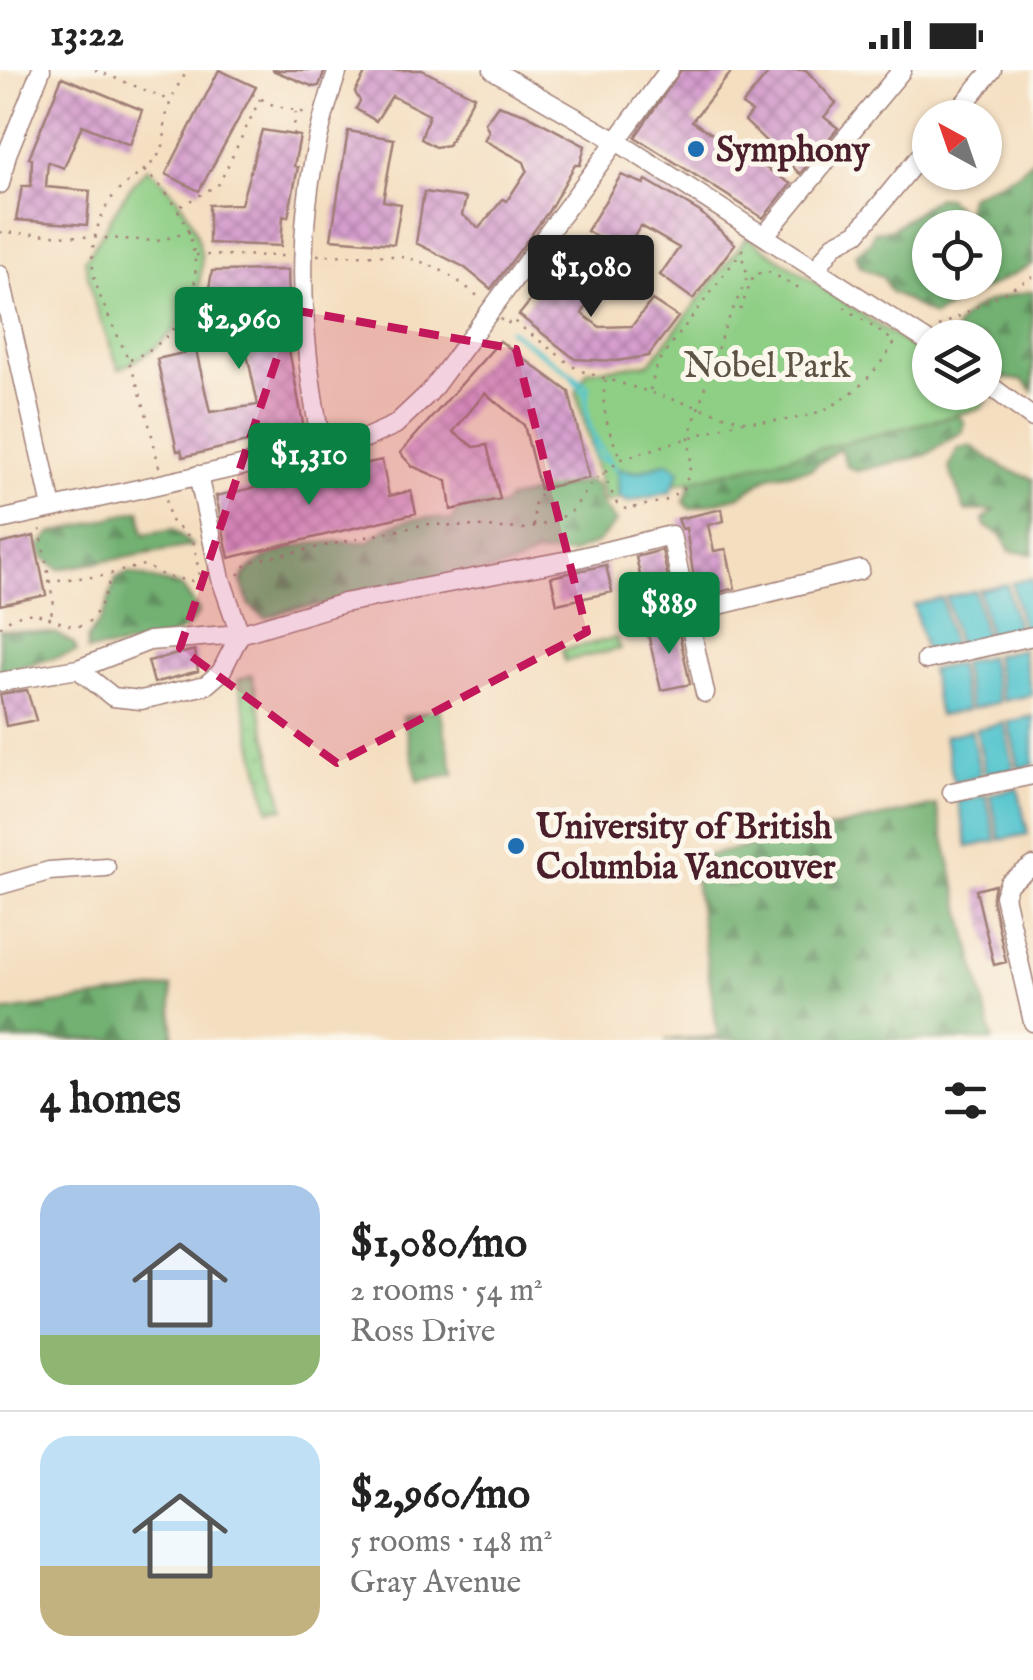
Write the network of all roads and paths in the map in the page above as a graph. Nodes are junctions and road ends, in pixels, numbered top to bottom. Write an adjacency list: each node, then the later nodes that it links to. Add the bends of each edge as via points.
1 (41, 70): 19 (street)
2 (95, 70): 12 (path)
3 (189, 70): 12 (path)
4 (338, 70): 27 (street, via 310,173)
5 (493, 70): 16 (street)
6 (669, 70): 16 (street)
7 (902, 70): 23 (street)
8 (992, 70): 11 (street)
9 (252, 94): 10 (path)
10 (260, 99): 13 (path); 20 (path, via 219,184)
11 (967, 100)
12 (172, 102): 18 (path, via 158,158)
13 (296, 111): 14 (path); 15 (path)
14 (309, 113)
15 (293, 134)
16 (618, 142): 23 (street); 35 (street)
17 (912, 166): 28 (street, via 857,233 834,246)
18 (142, 169): 20 (path); 24 (path, via 107,203)
19 (0, 184)
20 (180, 207): 22 (path)
21 (0, 232): 24 (path)
22 (190, 232): 24 (path, via 157,242); 26 (path)
23 (761, 232): 25 (path); 28 (street)
24 (92, 239): 39 (path, via 95,289)
25 (740, 251): 31 (path); 41 (path, via 658,362)
26 (196, 255): 27 (path); 39 (path, via 190,301 176,324 150,352)
27 (301, 256): 35 (path, via 406,255 439,266); 47 (street, via 306,360)
28 (817, 268): 37 (street)
29 (754, 275): 31 (path); 33 (path, via 767,271); 34 (path)
30 (0, 276): 53 (street)
31 (748, 276): 43 (path)
32 (1033, 277): 36 (path)
33 (801, 289)
34 (740, 310)
35 (492, 312): 40 (path, via 507,324 511,318 578,370); 47 (street, via 415,409 366,438)
36 (960, 320)
37 (912, 322)
38 (896, 342): 45 (path, via 860,386 822,412 786,421)
39 (129, 361): 51 (path)
40 (606, 380): 41 (path); 48 (path, via 612,442)
41 (649, 392): 43 (path)
42 (1002, 395): 44 (street)
43 (699, 407): 45 (path); 46 (path)
44 (1033, 418)
45 (743, 420): 46 (path)
46 (689, 437): 48 (path); 49 (path, via 690,476 674,498 626,509)
47 (322, 447): 50 (street)
48 (622, 460): 49 (path)
49 (602, 474): 55 (path, via 570,513)
50 (198, 476): 51 (street); 59 (street)
51 (163, 483): 53 (street); 61 (path, via 170,520 192,540)
52 (540, 495): 55 (path)
53 (52, 508): 54 (street)
54 (0, 520)
55 (534, 526): 59 (path, via 427,524 249,562 238,576)
56 (40, 527): 60 (path)
57 (860, 570): 62 (street)
58 (111, 574): 60 (path); 61 (path, via 144,564); 64 (path, via 93,621 78,630)
59 (222, 579): 61 (path); 67 (street)
60 (48, 582): 64 (path)
61 (201, 584)
62 (687, 612): 67 (street, via 671,534 327,607); 72 (street)
63 (0, 616): 65 (path)
64 (50, 617): 65 (path, via 37,612)
65 (6, 621): 66 (path)
66 (0, 627)
67 (240, 634): 70 (street, via 150,641); 70 (street, via 221,672 206,684 141,700 113,697)
68 (1033, 636): 69 (street)
69 (926, 660)
70 (78, 668): 71 (street)
71 (0, 682)
72 (705, 693)
73 (1033, 775): 74 (street)
74 (952, 792)
75 (1033, 866): 78 (street, via 1021,871 1004,896)
76 (106, 867): 77 (street, via 49,871)
77 (0, 885)
78 (1033, 1022)

